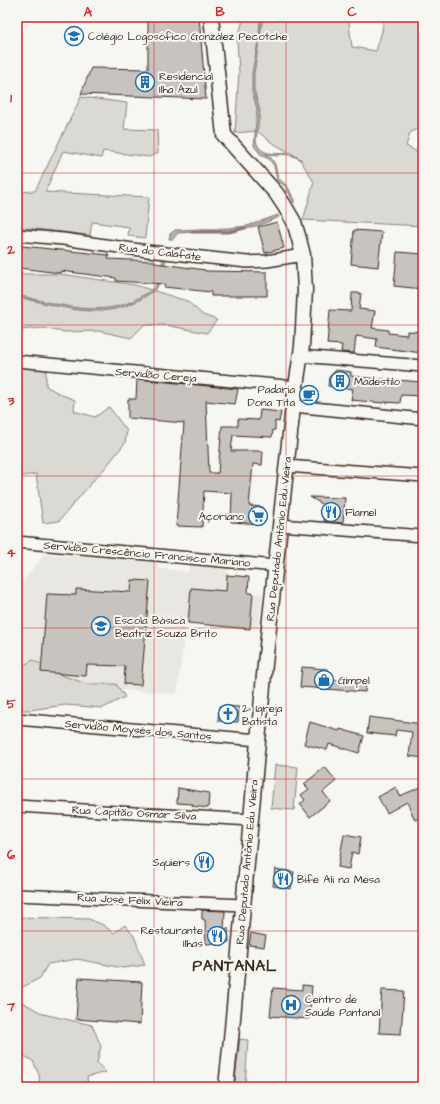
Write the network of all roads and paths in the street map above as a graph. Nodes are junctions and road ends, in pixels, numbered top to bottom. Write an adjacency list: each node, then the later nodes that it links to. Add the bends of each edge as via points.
1 (210, 17): 3 (main road, Rua Deputado Antônio Edu Vieira, via 224,135 284,204 294,222)
2 (17, 235): 3 (street, Rua do Calafate, via 247,262)
3 (303, 255): 4 (main road, Rua Deputado Antônio Edu Vieira, via 305,304)
4 (300, 356): 6 (street); 7 (main road, Rua Deputado Antônio Edu Vieira)
5 (17, 361): 7 (street, Servidão Cereja)
6 (423, 366)
7 (296, 387): 8 (main road, Rua Deputado Antônio Edu Vieira)
8 (293, 406): 9 (street); 10 (main road, Rua Deputado Antônio Edu Vieira)
9 (423, 419)
10 (286, 466): 11 (street); 12 (main road, Rua Deputado Antônio Edu Vieira)
11 (423, 476)
12 (280, 525): 13 (street); 15 (main road, Rua Deputado Antônio Edu Vieira)
13 (423, 536)
14 (17, 542): 15 (street, Servidão Crescêncio Francisco Mariano)
15 (276, 566): 17 (main road, Rua Deputado Antônio Edu Vieira)
16 (17, 719): 17 (street, Servidão Moysés dos Santos)
17 (258, 740): 19 (main road, Rua Deputado Antônio Edu Vieira)
18 (17, 806): 19 (street, Rua Capitão Osmar Silva)
19 (251, 820): 21 (main road, Rua Deputado Antônio Edu Vieira)
20 (17, 894): 21 (street, Rua José Félix Vieira)
21 (244, 905): 22 (main road, Rua Deputado Antônio Edu Vieira)
22 (226, 1087)

